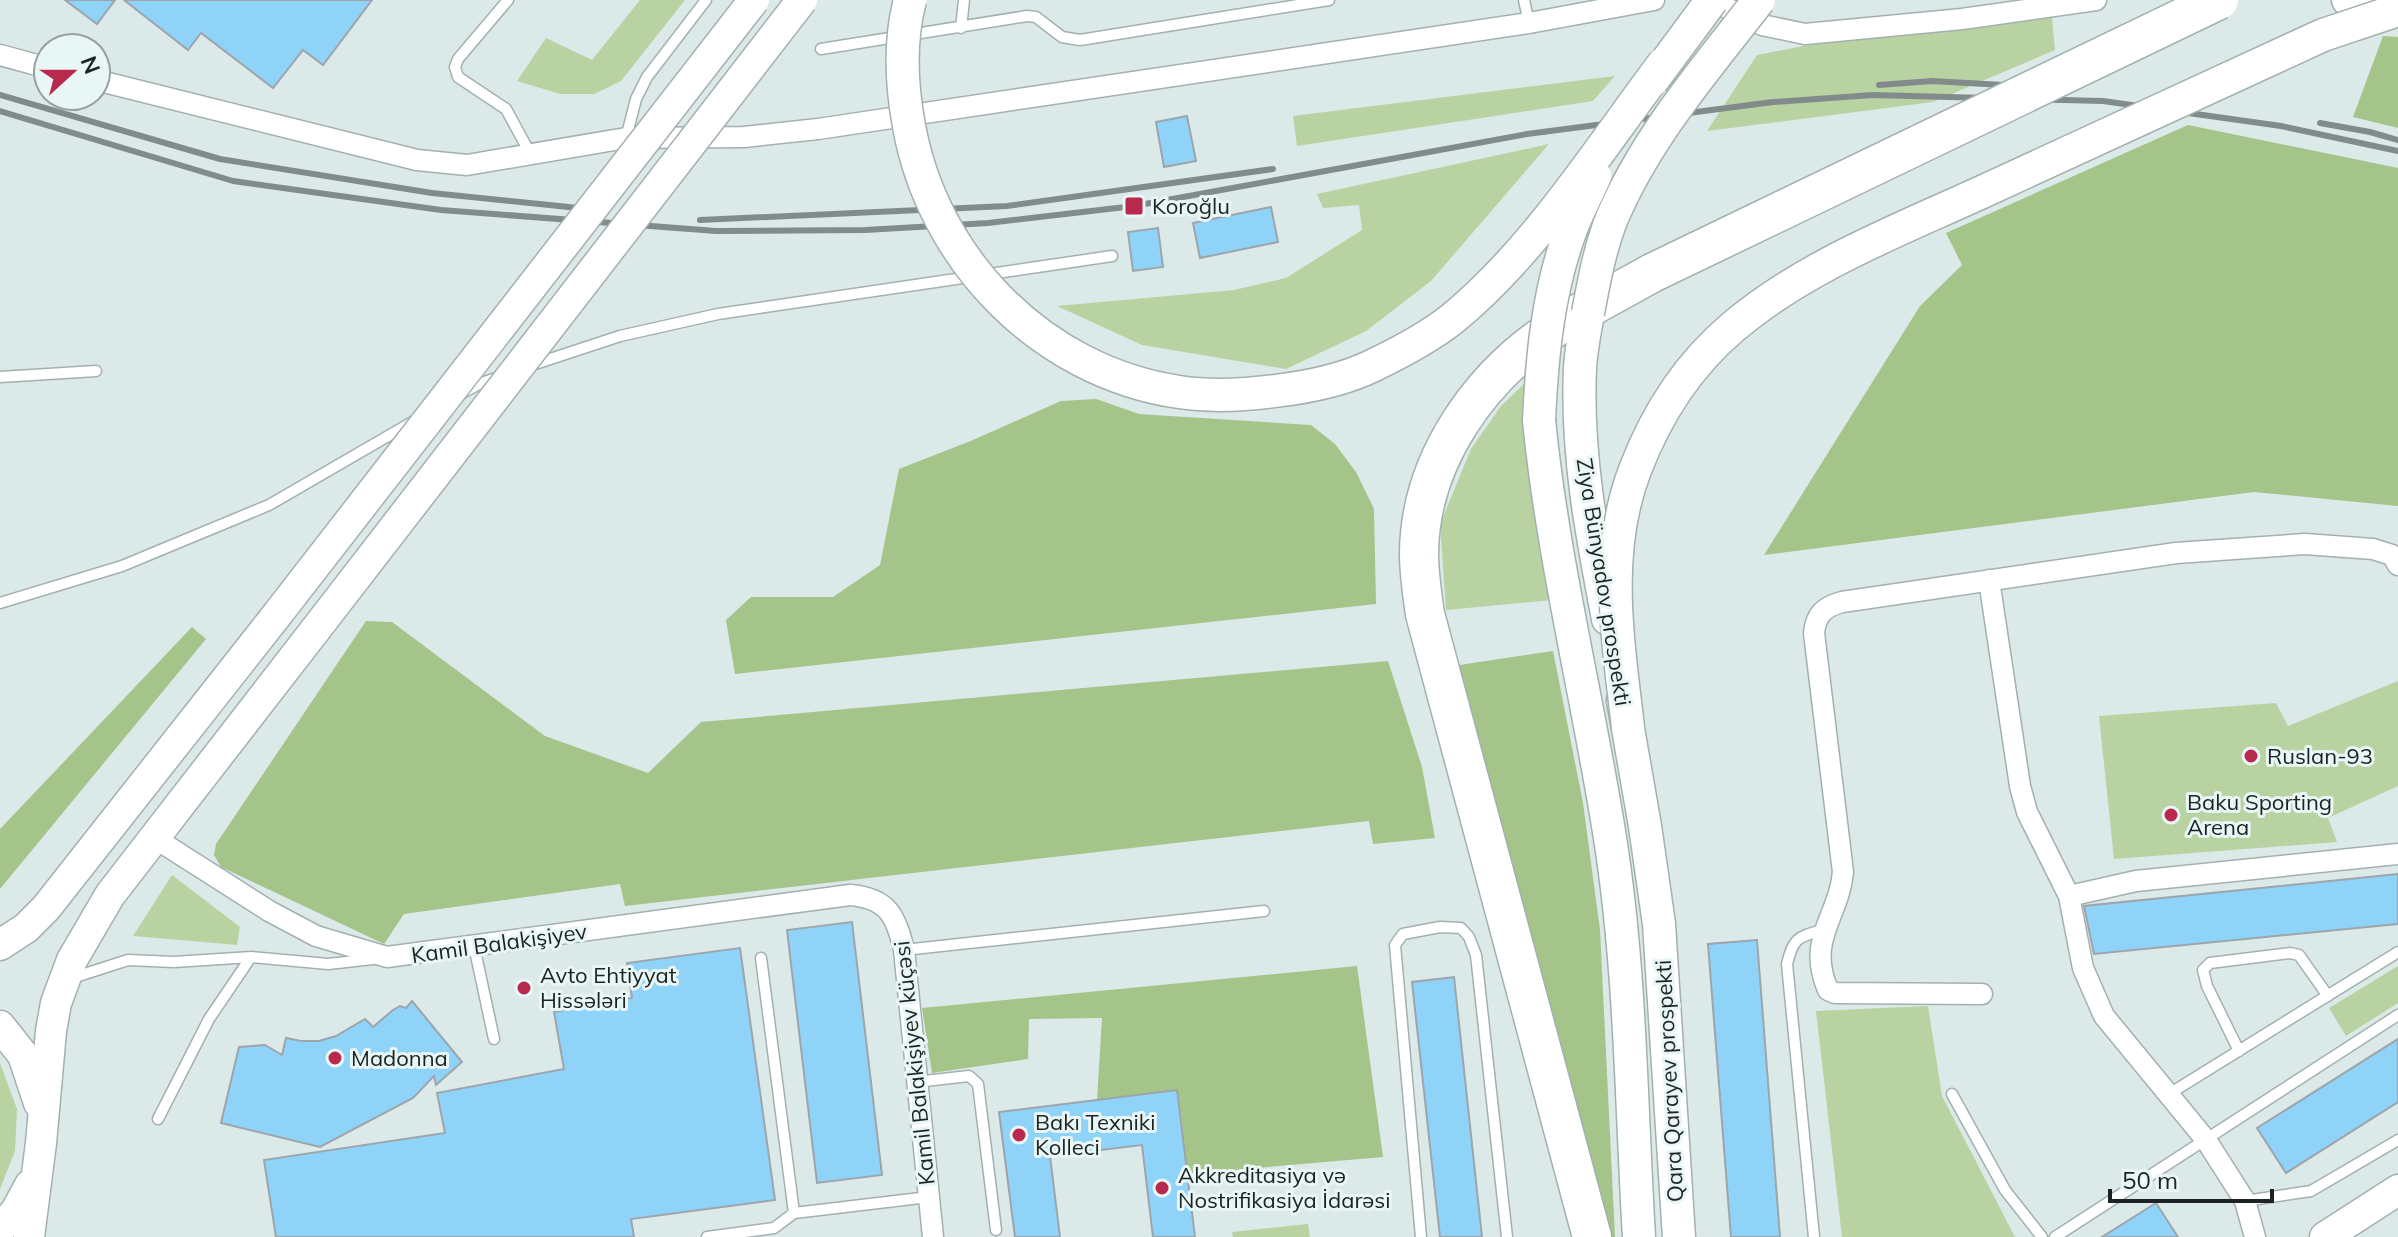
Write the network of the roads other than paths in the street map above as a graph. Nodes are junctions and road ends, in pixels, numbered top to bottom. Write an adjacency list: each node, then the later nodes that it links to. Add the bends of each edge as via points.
1 (508, 0): 26 (lane, via 455,67 458,77 506,109)
2 (706, 0): 25 (lane, via 647,77)
3 (754, 0): 42 (main road, bridge, via 55,898)
4 (802, 0): 34 (main road, bridge)
5 (910, 0): 22 (main road, bridge, via 901,60 912,144 923,184 973,272 1008,310 1067,352 1145,385 1206,395 1294,389 1338,379 1372,366 1451,320 1533,237)
6 (964, 0): 18 (lane)
7 (1329, 0): 18 (lane, via 1080,40 1062,37 1036,17)
8 (1524, 0): 17 (lane)
9 (1654, 0): 17 (street)
10 (1711, 0): 12 (street, via 1762,25 1805,34); 22 (main road, Ziya Bünyadov prospekti, bridge)
11 (1759, 0): 33 (main road, Ziya Bünyadov prospekti, bridge, via 1656,135 1632,176 1611,221 1588,313 1579,415 1586,498)
12 (2096, 0)
13 (2219, 0): 75 (highway, bridge, via 1652,273 1554,328 1483,390 1451,438 1432,478 1423,519 1419,551 1425,614)
14 (2398, 0): 19 (main road, bridge)
15 (2345, 1): 16 (main road)
16 (2398, 10): 19 (main road, bridge)
17 (1529, 23): 25 (street, via 803,131)
18 (961, 28): 20 (lane)
19 (2323, 35): 33 (main road, bridge, via 1877,240 1779,292 1732,327 1671,395 1634,472 1623,511 1614,576)
20 (821, 49)
21 (0, 55): 23 (street)
22 (1664, 63): 40 (main road, Ziya Bünyadov prospekti, bridge, via 1596,172 1570,230 1551,299 1539,420 1554,542 1608,823)
23 (32, 64)
24 (112, 84): 26 (street, via 417,160 467,165)
25 (626, 138): 26 (street)
26 (531, 155)
27 (1112, 256): 32 (lane, via 718,314 620,336 479,384 269,505 122,566)
28 (96, 371): 29 (lane)
29 (0, 377)
30 (2395, 560): 31 (street, via 2373,549 2305,544 2176,553)
31 (1989, 580): 36 (street, via 2020,786 2027,812); 41 (street, via 1842,602 1822,611 1815,621 1843,872 1841,893)
32 (0, 603)
33 (1628, 727): 39 (main road, Ziya Bünyadov prospekti)
34 (153, 837): 47 (street, Kamil Balakişiyev, via 316,936); 49 (main road, via 96,915)
35 (2398, 854): 36 (street, via 2136,881)
36 (2069, 896): 58 (street, via 2091,992 2104,1016)
37 (874, 899): 43 (street, Kamil Balakişiyev, via 850,895); 44 (street, Kamil Balakişiyev küçəsi, via 899,925)
38 (1264, 911): 44 (lane)
39 (1659, 924): 77 (main road, Qara Qarayev prospekti)
40 (1622, 926): 76 (main road, Qara Qarayev prospekti)
41 (1822, 930): 50 (street, via 1824,982 1835,993); 78 (lane, via 1796,940 1787,964)
42 (0, 945)
43 (474, 946): 47 (street, Kamil Balakişiyev); 54 (lane)
44 (904, 950): 56 (street, Kamil Balakişiyev küçəsi)
45 (2398, 952): 51 (lane)
46 (251, 957): 47 (lane, via 328,964); 49 (lane, via 128,960); 59 (lane, via 209,1019)
47 (387, 957)
48 (761, 958): 66 (lane)
49 (63, 981): 62 (main road, via 51,1031)
50 (1982, 994)
51 (2328, 996): 55 (lane); 55 (lane, via 2299,955 2210,963 2203,970 2207,986)
52 (2398, 1015): 60 (lane)
53 (0, 1026): 62 (main road, via 23,1055 39,1097)
54 (494, 1039)
55 (2239, 1051): 58 (lane)
56 (916, 1082): 64 (street, Kamil Balakişiyev küçəsi); 68 (lane, via 969,1076 978,1084)
57 (1952, 1094): 79 (lane, via 2005,1190)
58 (2169, 1094): 60 (street)
59 (158, 1119)
60 (2206, 1140): 65 (street); 80 (lane)
61 (2398, 1140): 65 (lane, via 2311,1191)
62 (41, 1143): 67 (main road, via 33,1178); 70 (main road)
63 (2398, 1190): 82 (main road)
64 (929, 1197): 66 (lane); 72 (street, Kamil Balakişiyev küçəsi)
65 (2245, 1201): 81 (street)
66 (794, 1213): 69 (lane)
67 (0, 1229)
68 (996, 1230)
69 (775, 1232): 71 (lane)
70 (29, 1237)
71 (707, 1237)
72 (933, 1237)
73 (1421, 1237): 74 (lane, via 1395,945 1403,934 1440,927 1461,928 1476,955)
74 (1507, 1237)
75 (1592, 1237)
76 (1639, 1237)
77 (1679, 1237)
78 (1814, 1237)
79 (2042, 1237)
80 (2055, 1237)
81 (2255, 1237)
82 (2325, 1237)

